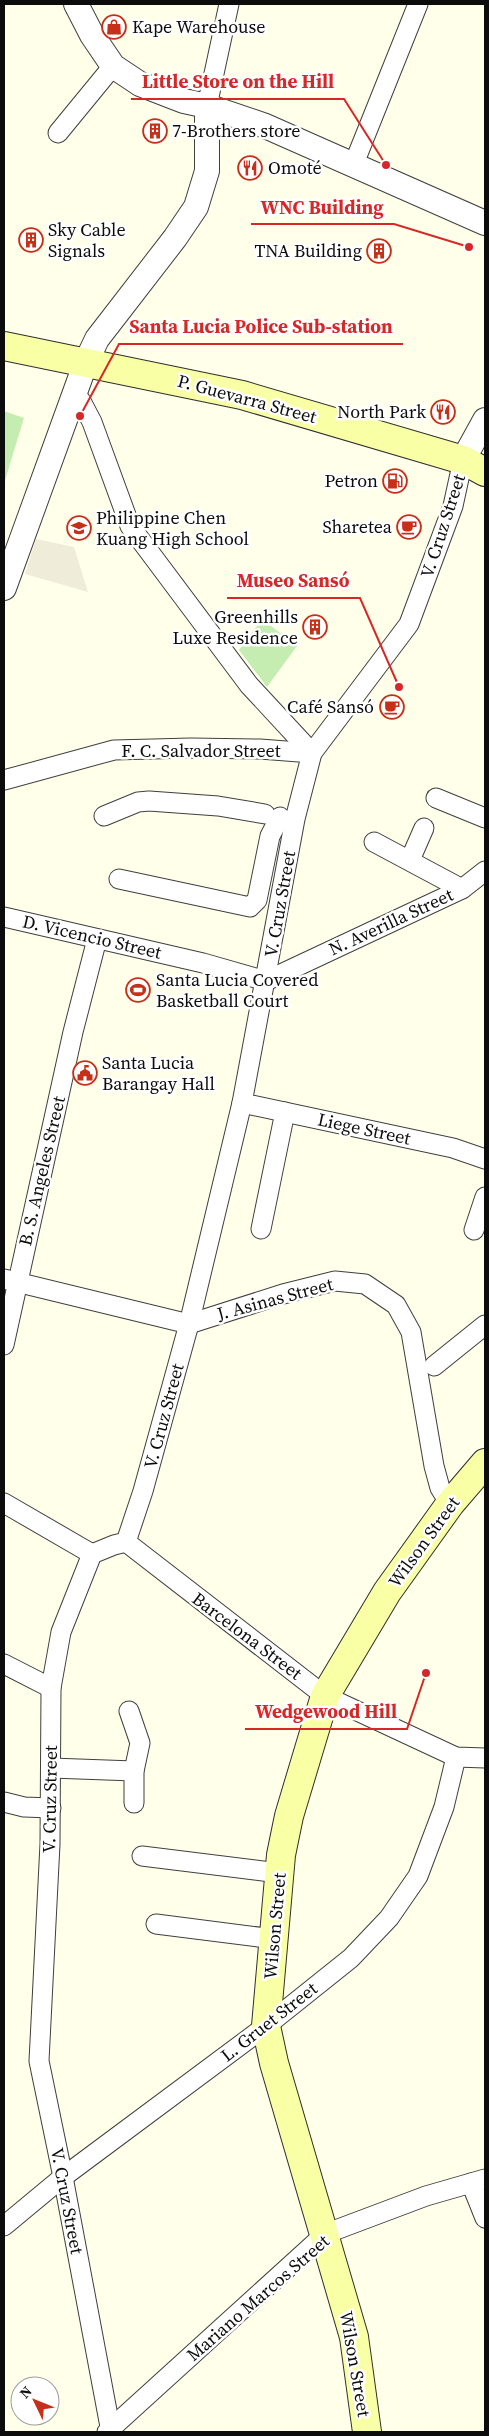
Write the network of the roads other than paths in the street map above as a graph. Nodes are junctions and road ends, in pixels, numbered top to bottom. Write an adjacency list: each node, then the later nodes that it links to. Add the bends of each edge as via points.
1 (76, 4): 4 (street)
2 (229, 4): 5 (street)
3 (418, 4): 7 (street)
4 (113, 66): 5 (street, via 140,84); 6 (street)
5 (207, 106): 7 (street, via 263,125); 10 (street, via 207,171 196,207 97,338)
6 (58, 133)
7 (353, 166): 8 (street)
8 (485, 223)
9 (4, 346): 10 (main road, P. Guevarra Street)
10 (86, 362): 11 (street); 13 (main road, P. Guevarra Street, via 242,394)
11 (73, 396): 14 (street); 15 (street, via 81,401 92,422 130,526 249,685)
12 (485, 420): 13 (street, V. Cruz Street)
13 (474, 466): 15 (street, V. Cruz Street, via 453,506 410,624)
14 (4, 588)
15 (312, 753): 16 (street, F. C. Salvador Street, via 201,748 114,750); 28 (street, V. Cruz Street, via 295,819)
16 (4, 780)
17 (436, 798): 19 (street)
18 (104, 816): 24 (street, via 138,802 149,801 218,806 273,816 257,900 250,907)
19 (485, 818)
20 (424, 828): 22 (street)
21 (374, 842): 22 (street)
22 (410, 860): 25 (street)
23 (485, 871): 25 (street, N. Averilla Street)
24 (119, 879)
25 (462, 889): 28 (street, N. Averilla Street)
26 (4, 917): 27 (street, D. Vicencio Street)
27 (97, 940): 28 (street, D. Vicencio Street, via 203,963); 35 (street, B. S. Angeles Street)
28 (266, 981): 29 (street, V. Cruz Street)
29 (242, 1102): 30 (street, Liege Street); 36 (street, V. Cruz Street)
30 (285, 1112): 31 (street, Liege Street, via 453,1148); 33 (street)
31 (485, 1159)
32 (485, 1197): 34 (street)
33 (262, 1229)
34 (474, 1230)
35 (10, 1281): 36 (street); 38 (street, B. S. Angeles Street)
36 (189, 1324): 42 (street, J. Asinas Street, via 335,1281 365,1284 396,1305 411,1332 434,1466 440,1488); 43 (street, V. Cruz Street, via 144,1491)
37 (485, 1325): 39 (street)
38 (4, 1345)
39 (434, 1366)
40 (485, 1463): 42 (main road, Wilson Street)
41 (4, 1503): 44 (street)
42 (450, 1504): 47 (main road, Wilson Street, via 387,1592)
43 (126, 1542): 44 (street); 47 (street, Barcelona Street)
44 (92, 1554): 46 (street, V. Cruz Street, via 61,1632)
45 (4, 1664): 46 (street)
46 (51, 1688): 51 (street, V. Cruz Street)
47 (325, 1696): 49 (street, Barcelona Street); 57 (main road, Wilson Street, via 289,1816)
48 (129, 1711): 52 (street, via 140,1743)
49 (456, 1758): 50 (street, Barcelona Street); 60 (street, L. Gruet Street, via 444,1807 418,1876 394,1911 351,1958)
50 (485, 1758)
51 (51, 1768): 52 (street); 55 (street, V. Cruz Street)
52 (134, 1771): 54 (street)
53 (4, 1801): 55 (street)
54 (134, 1803)
55 (51, 1805): 61 (street, V. Cruz Street, via 39,2061)
56 (142, 1856): 57 (street)
57 (279, 1873): 59 (main road, Wilson Street)
58 (156, 1924): 59 (street)
59 (274, 1939): 60 (main road, Wilson Street)
60 (266, 2026): 61 (street, L. Gruet Street); 65 (main road, Wilson Street)
61 (63, 2176): 64 (street, L. Gruet Street); 66 (street, V. Cruz Street)
62 (478, 2181): 63 (street); 65 (street, Mariano Marcos Street, via 426,2196)
63 (485, 2218)
64 (4, 2226)
65 (325, 2234): 66 (street, Mariano Marcos Street); 67 (main road, Wilson Street, via 354,2337)
66 (109, 2431)
67 (367, 2432)

